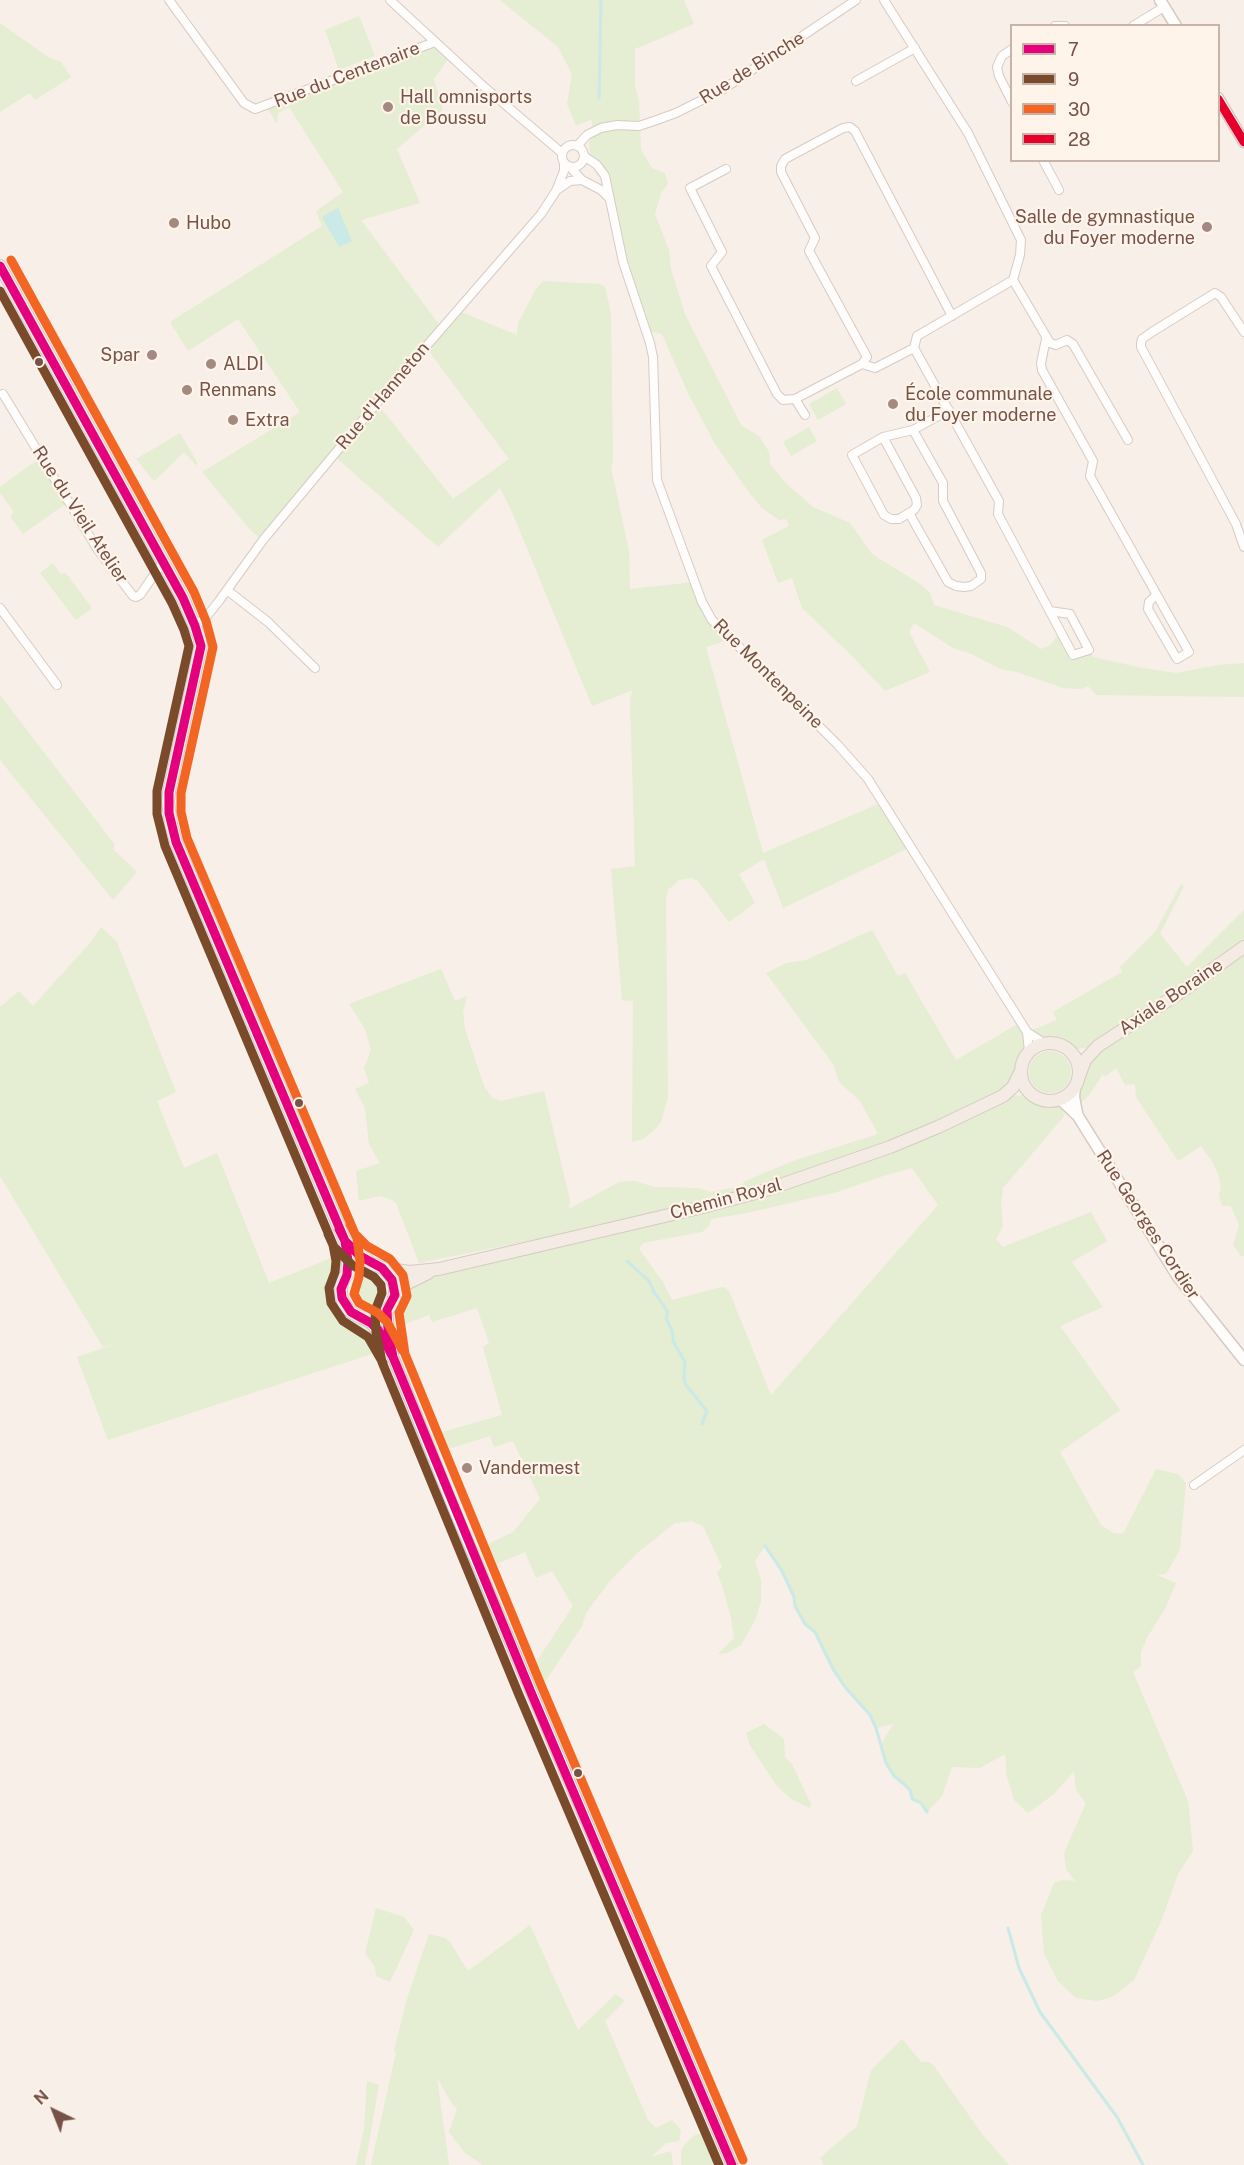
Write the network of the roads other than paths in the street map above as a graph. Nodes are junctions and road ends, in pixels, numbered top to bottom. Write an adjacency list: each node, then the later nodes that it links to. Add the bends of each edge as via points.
1 (169, 0): 8 (street, Rue du Centenaire, via 244,102 255,109)
2 (390, 0): 8 (street)
3 (856, 0): 15 (street, Rue de Binche, via 722,90 639,126 601,128)
4 (884, 0): 9 (street)
5 (1162, 3): 6 (street); 7 (main road)
6 (1136, 24)
7 (1175, 24)
8 (435, 42): 16 (street)
9 (915, 48): 11 (street); 26 (street, via 968,134 1021,240)
10 (1010, 50): 12 (street, via 997,67)
11 (856, 81)
12 (1010, 100)
13 (1220, 101): 14 (main road)
14 (1244, 142)
15 (577, 146): 16 (street); 17 (street)
16 (562, 153): 19 (street)
17 (584, 156): 19 (street, via 579,166); 24 (street, Rue Montenpeine, via 605,176)
18 (1044, 162): 22 (street)
19 (567, 165): 21 (street); 23 (street, Rue d'Hanneton)
20 (726, 169): 33 (street, via 690,188 722,252 711,266 777,394 783,400)
21 (582, 180): 23 (street, via 565,183); 24 (street, via 601,190)
22 (1059, 190)
23 (556, 191): 43 (street, Rue d'Hanneton, via 541,214 283,515)
24 (608, 199): 51 (street, Rue Montenpeine, via 623,262 652,350 657,480 702,602 712,620 868,778)
25 (0, 267): 42 (main road)
26 (1013, 280): 27 (street); 29 (street)
27 (952, 316): 30 (street, via 917,336); 31 (street, via 855,131 843,128 785,159 781,172 815,238 808,251 867,357)
28 (1244, 332): 40 (street, via 1215,293 1141,342)
29 (1047, 339): 38 (street, via 1053,345 1067,340 1073,344); 44 (street, via 1042,370 1093,461 1090,476)
30 (914, 348): 31 (street, via 876,368); 34 (street)
31 (862, 364): 33 (street)
32 (3, 394): 42 (street, Rue du Vieil Atelier, via 98,550 133,596 140,595)
33 (795, 399): 35 (street)
34 (949, 410): 36 (street); 46 (street, via 999,501 998,514)
35 (805, 415)
36 (913, 430): 37 (street); 39 (street, via 943,483 943,501 981,579 964,587 948,582)
37 (883, 437): 39 (street, via 916,498 917,505); 39 (street, via 852,455 884,515 899,519)
38 (1128, 441)
39 (909, 513)
40 (1240, 523): 41 (street)
41 (1244, 547)
42 (163, 562): 47 (main road)
43 (228, 590): 47 (street, Rue d'Hanneton); 48 (street)
44 (1156, 595): 44 (street, via 1148,609 1177,658 1189,652)
45 (0, 608): 49 (street)
46 (1050, 611): 46 (street, via 1073,655 1089,650 1070,614)
47 (195, 626): 62 (main road, via 201,646 169,792 171,824)
48 (315, 668)
49 (57, 685)
50 (1244, 947): 53 (main road, Axiale Boraine)
51 (1028, 1032): 52 (street, Rue Montenpeine); 55 (street, Rue Montenpeine)
52 (1044, 1043): 54 (main road, via 1053,1042); 55 (main road)
53 (1098, 1046): 54 (main road, Axiale Boraine); 57 (main road, Axiale Boraine, via 1085,1060)
54 (1070, 1050): 57 (main road, via 1078,1064)
55 (1029, 1051): 56 (main road)
56 (1020, 1073): 58 (main road); 59 (main road, Chemin Royal)
57 (1077, 1083): 60 (main road); 61 (main road, Rue Georges Cordier, via 1074,1097)
58 (1031, 1095): 59 (main road, Chemin Royal); 60 (main road, via 1045,1101)
59 (1003, 1096): 64 (main road, Chemin Royal, via 890,1147 766,1190)
60 (1060, 1099): 61 (main road, Rue Georges Cordier)
61 (1078, 1116): 69 (main road, Rue Georges Cordier, via 1178,1277)
62 (345, 1241): 63 (main road); 65 (main road)
63 (377, 1266): 64 (main road, Chemin Royal, via 410,1272); 65 (main road, via 358,1266); 66 (main road, via 392,1280 395,1295)
64 (439, 1269): 66 (main road, Chemin Royal, via 406,1284)
65 (347, 1275): 67 (main road, via 342,1298 345,1306)
66 (390, 1306): 67 (main road, via 374,1317); 68 (main road, via 388,1330)
67 (358, 1316): 68 (main road, via 378,1330)
68 (393, 1357): 72 (main road)
69 (1244, 1360)
70 (1244, 1450): 71 (street)
71 (1194, 1485)
72 (732, 2165)

